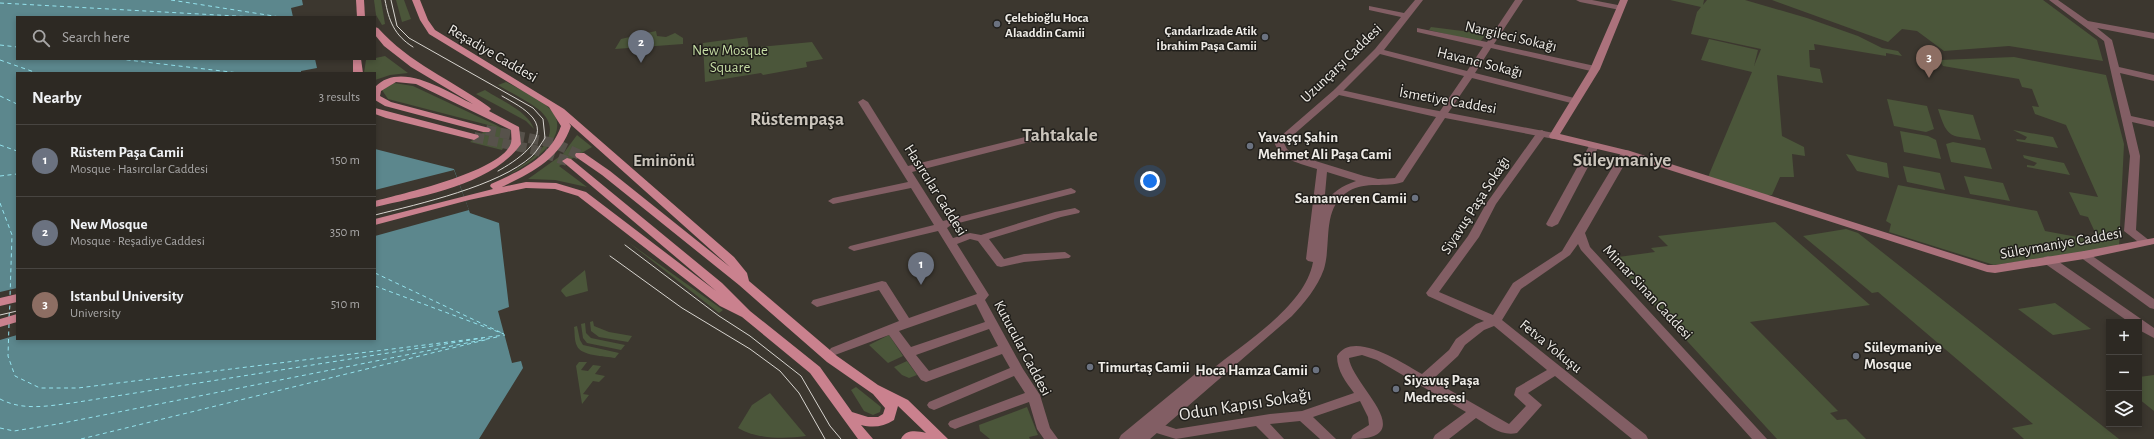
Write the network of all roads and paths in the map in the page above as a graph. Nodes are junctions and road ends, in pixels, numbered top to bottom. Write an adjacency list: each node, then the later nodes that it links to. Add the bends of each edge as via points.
1 (416, 0): 29 (main road, Reşadiye Caddesi, via 424,20 437,37)
2 (1419, 0): 11 (street, Uzunçarşı Caddesi)
3 (1520, 0): 16 (street)
4 (1580, 0): 7 (street)
5 (2053, 0): 12 (street)
6 (361, 3): 9 (main road); 10 (main road)
7 (1622, 4): 19 (main road)
8 (1372, 8): 11 (street)
9 (361, 16)
10 (368, 16)
11 (1407, 16): 17 (street, Uzunçarşı Caddesi)
12 (2085, 24): 15 (street); 20 (street, via 2108,40)
13 (1420, 30): 16 (street, Nargileci Sokağı)
14 (376, 31): 32 (main road, via 388,47 406,61 477,102)
15 (2154, 36)
16 (1489, 46): 19 (street, Nargileci Sokağı); 22 (street)
17 (1378, 51): 22 (street, Havancı Sokağı); 25 (street, Uzunçarşı Caddesi)
18 (357, 60): 21 (main road)
19 (1595, 69): 27 (main road)
20 (2115, 69): 23 (street); 33 (street)
21 (358, 72)
22 (1469, 74): 27 (street, Havancı Sokağı); 31 (street)
23 (2154, 78)
24 (376, 92): 32 (main road, via 381,85 402,78)
25 (1337, 92): 31 (street, İsmetiye Caddesi, via 1380,103); 45 (street, Uzunçarşı Caddesi, via 1279,142 1282,150 1289,156)
26 (376, 97): 35 (main road, via 388,104)
27 (1576, 101): 38 (main road)
28 (863, 102): 44 (street, Hasırcılar Caddesi)
29 (550, 103): 50 (main road, via 566,126 564,134 552,151 526,171); 65 (main road, Reşadiye Caddesi, via 730,258 741,273)
30 (376, 111): 39 (main road)
31 (1443, 114): 37 (street, İsmetiye Caddesi); 46 (street, via 1399,180 1390,184)
32 (492, 115): 52 (main road, via 516,130 518,134 515,144 494,165 458,182)
33 (2126, 118): 34 (street); 60 (street, via 2135,156 2130,231)
34 (2154, 124)
35 (486, 130)
36 (1053, 132): 44 (street)
37 (1542, 133): 38 (street, İsmetiye Caddesi); 66 (street, Siyavuş Paşa Sokağı, via 1492,204 1473,237)
38 (1554, 136): 40 (main road, Süleymaniye Caddesi)
39 (474, 138)
40 (1594, 146): 41 (main road, Süleymaniye Caddesi); 55 (street)
41 (1626, 153): 57 (street); 64 (main road, Süleymaniye Caddesi, via 1987,268 1995,269)
42 (580, 155): 65 (main road)
43 (567, 161): 72 (main road, via 718,286)
44 (905, 170): 47 (street, Hasırcılar Caddesi)
45 (1322, 170): 46 (street); 48 (street); 103 (street, via 1310,269 1306,280 1277,312)
46 (1367, 181): 48 (street)
47 (915, 184): 51 (street); 56 (street, Hasırcılar Caddesi)
48 (1352, 184): 97 (street, via 1340,190 1330,200 1315,275 1306,292 1272,326)
49 (1071, 191): 56 (street, via 947,223)
50 (468, 197): 54 (main road); 72 (main road, via 526,185 567,188 582,194 724,303)
51 (833, 201)
52 (376, 204)
53 (1075, 211): 58 (street)
54 (376, 222)
55 (1552, 224)
56 (941, 227): 59 (street, Hasırcılar Caddesi); 61 (street)
57 (1579, 233): 75 (street, via 1566,253 1517,286); 110 (street, Mimar Sinan Caddesi, via 1585,248)
58 (982, 238): 59 (street, via 970,236); 63 (street, via 1001,263 1024,258)
59 (950, 242): 67 (street, Hasırcılar Caddesi)
60 (2150, 242): 62 (main road, Süleymaniye Caddesi)
61 (854, 248)
62 (2084, 255): 64 (main road, Süleymaniye Caddesi); 71 (street)
63 (1065, 256)
64 (2048, 260): 74 (street)
65 (743, 282): 88 (main road, via 832,359)
66 (1432, 293): 75 (street, Fetva Yokuşu)
67 (981, 297): 77 (street); 78 (street, Kutucular Caddesi)
68 (16, 298): 69 (main road)
69 (0, 302)
70 (817, 303): 77 (street, via 882,285)
71 (2154, 305)
72 (746, 314): 93 (main road, via 815,370)
73 (16, 318): 76 (main road)
74 (2132, 319)
75 (1495, 321): 86 (street, Fetva Yokuşu); 87 (street, via 1480,327 1460,342 1454,353)
76 (0, 323)
77 (906, 323): 80 (street)
78 (992, 324): 82 (street, Kutucular Caddesi); 84 (street)
79 (2142, 326): 81 (street)
80 (891, 329): 83 (street); 84 (street)
81 (2154, 334)
82 (1005, 348): 84 (street, via 926,377); 85 (street, Kutucular Caddesi)
83 (835, 351)
84 (908, 353)
85 (1017, 370): 89 (street, Kutucular Caddesi); 91 (street)
86 (1556, 370): 92 (street, via 1521,391 1521,395 1535,405 1512,429 1505,428); 109 (street, Fetva Yokuşu)
87 (1424, 380): 90 (street, via 1371,352 1350,351 1343,356 1342,361); 92 (street)
88 (873, 388): 93 (main road, via 892,407 889,417 876,423 865,422); 101 (main road, via 903,403)
89 (1033, 395): 96 (street); 102 (street, Kutucular Caddesi, via 1044,429)
90 (1364, 395): 94 (street, Odun Kapısı Sokağı); 107 (street, via 1376,420 1376,426)
91 (934, 405)
92 (1477, 410): 108 (street)
93 (846, 414): 98 (main road)
94 (1303, 416): 95 (street, Odun Kapısı Sokağı); 106 (street)
95 (1259, 421): 97 (street, Odun Kapısı Sokağı, via 1176,434); 105 (street)
96 (955, 424)
97 (1154, 428): 104 (street)
98 (866, 439)
99 (908, 439): 100 (main road, via 914,436)
100 (932, 439)
101 (940, 439)
102 (1051, 439)
103 (1126, 439)
104 (1141, 439)
105 (1277, 439)
106 (1329, 439)
107 (1358, 439)
108 (1440, 439)
109 (1641, 439)
110 (1760, 439)

